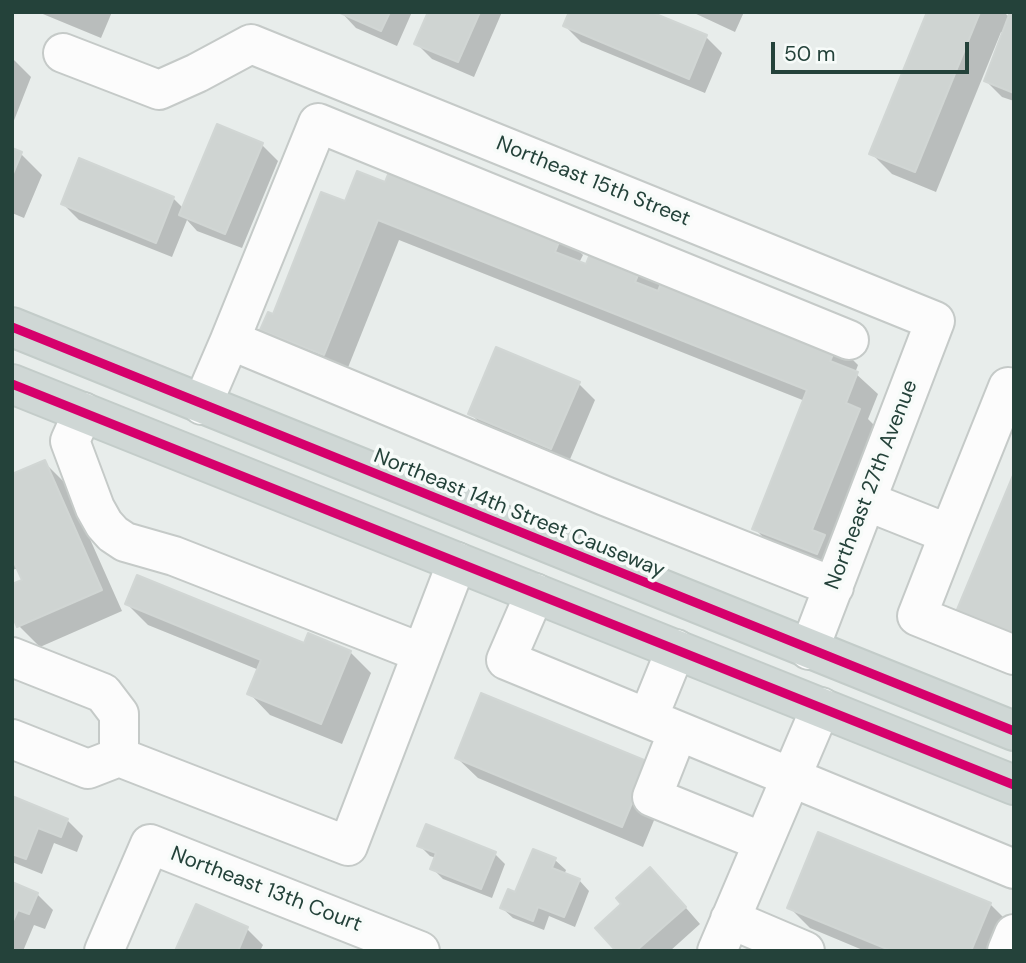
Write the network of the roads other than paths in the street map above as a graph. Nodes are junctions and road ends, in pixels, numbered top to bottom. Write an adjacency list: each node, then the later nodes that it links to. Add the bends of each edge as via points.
1 (63, 53): 2 (street, Northeast 15th Street, via 159,90 251,44)
2 (935, 321): 10 (street, Northeast 27th Avenue)
3 (12, 327): 8 (main road, Northeast 14th Street Causeway)
4 (230, 340): 5 (street, via 318,123); 8 (street); 13 (street)
5 (849, 340)
6 (12, 384): 9 (main road)
7 (1008, 387): 11 (street)
8 (202, 405): 15 (main road, Northeast 14th Street Causeway)
9 (83, 412): 12 (main road); 16 (street, via 70,442 94,508 113,534)
10 (866, 501): 11 (street); 13 (street, Northeast 27th Avenue)
11 (949, 534): 18 (street, via 917,616)
12 (457, 562): 14 (main road); 16 (street)
13 (834, 587): 15 (street, Northeast 27th Avenue)
14 (535, 593): 17 (main road); 21 (street, via 506,660)
15 (809, 650): 17 (main road, via 793,663 775,666); 22 (main road, Northeast 14th Street Causeway)
16 (422, 653): 24 (street, via 348,846)
17 (689, 654): 20 (main road); 21 (street)
18 (1014, 655)
19 (12, 657): 24 (street, via 103,693 119,715)
20 (821, 708): 25 (street); 26 (main road)
21 (663, 725): 25 (street); 27 (street, via 652,797)
22 (1014, 731)
23 (12, 739): 24 (street, via 88,769)
24 (119, 757)
25 (791, 777): 27 (street); 28 (street)
26 (1014, 785)
27 (763, 842): 30 (street)
28 (1014, 869)
29 (1014, 934): 34 (street)
30 (723, 935): 33 (street)
31 (104, 951): 32 (street, Northeast 13th Court, via 150,844)
32 (421, 951)
33 (805, 951)
34 (1007, 951)

